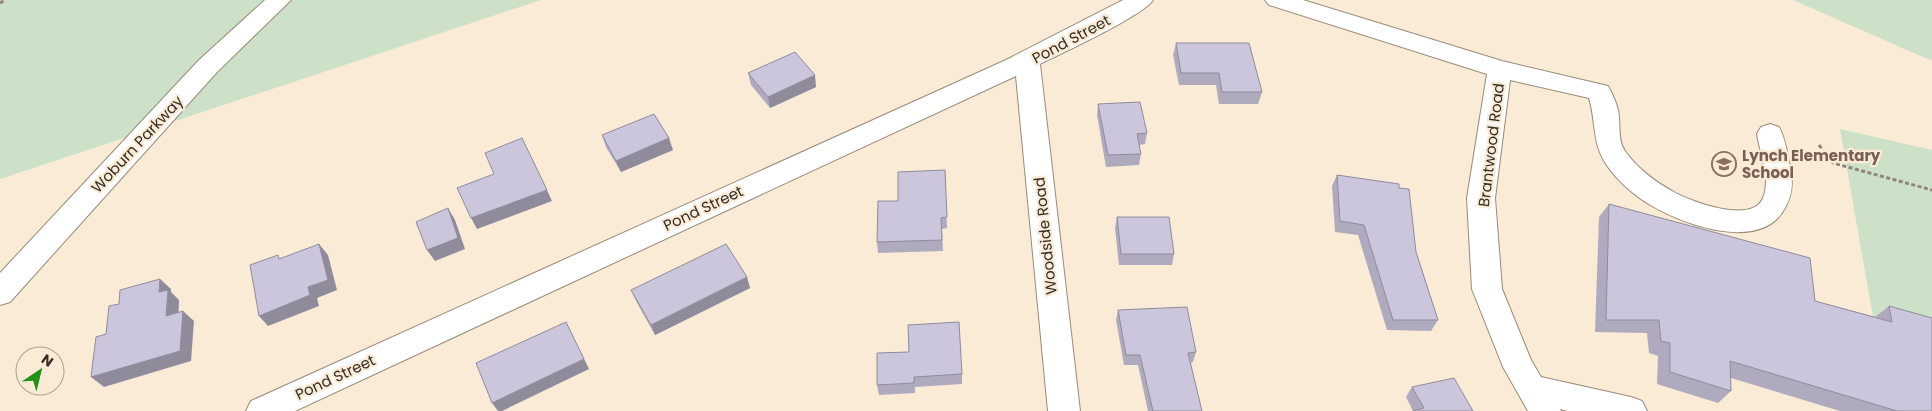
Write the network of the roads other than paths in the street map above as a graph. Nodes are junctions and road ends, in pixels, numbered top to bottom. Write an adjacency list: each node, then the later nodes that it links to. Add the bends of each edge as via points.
1 (279, 0): 7 (street, Woburn Parkway, via 208,66)
2 (1141, 0): 4 (street, Pond Street)
3 (1277, 0): 5 (street, Brantwood Road)
4 (1027, 62): 9 (street, Pond Street); 10 (street, Woodside Road)
5 (1500, 69): 6 (street, via 1599,92 1612,152 1638,182 1667,202 1730,222 1749,222 1768,213 1777,198 1777,175); 8 (street, Brantwood Road, via 1481,198 1487,289 1518,367)
6 (1770, 134)
7 (0, 292)
8 (1538, 400): 11 (street)
9 (262, 411)
10 (1064, 411)
11 (1631, 411)

